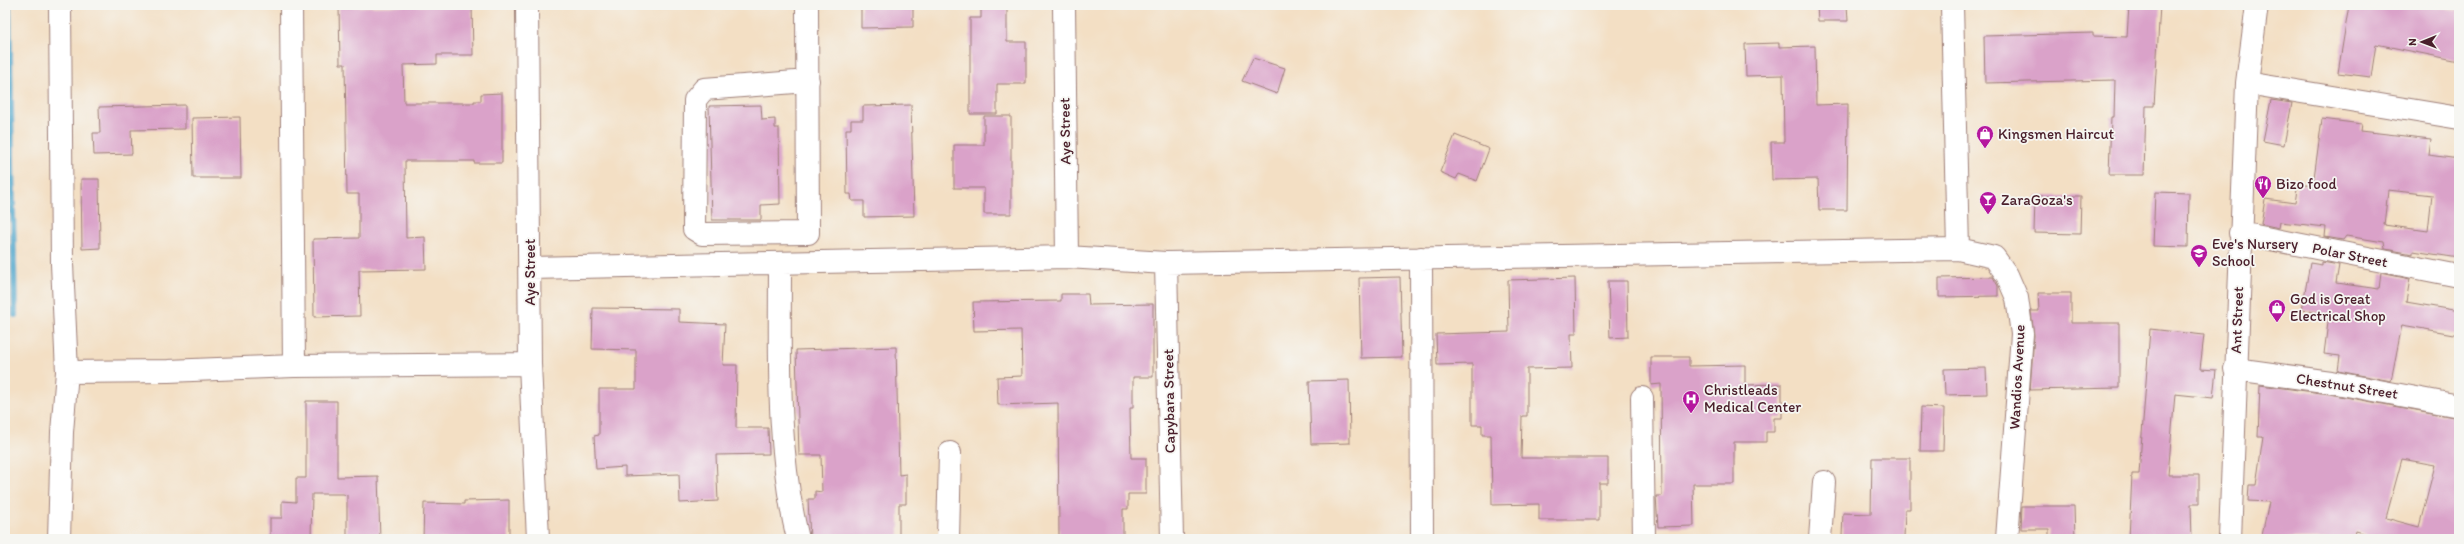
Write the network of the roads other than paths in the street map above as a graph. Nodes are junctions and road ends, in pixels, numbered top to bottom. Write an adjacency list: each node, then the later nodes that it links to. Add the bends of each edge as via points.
1 (60, 5): 22 (street, via 62,264)
2 (291, 5): 20 (street)
3 (527, 5): 17 (street, Aye Street)
4 (807, 5): 8 (street)
5 (1064, 5): 13 (street, Aye Street)
6 (1952, 5): 12 (street)
7 (2257, 5): 9 (street, Ant Street)
8 (808, 80): 8 (street, via 704,89 695,100 694,229 702,234 808,233)
9 (2247, 83): 10 (street); 11 (street, Ant Street)
10 (2459, 118)
11 (2240, 233): 18 (street, Polar Street); 21 (street, Ant Street)
12 (1958, 249): 14 (street, Wandios Avenue); 35 (street, Wandios Avenue, via 1994,258 2007,275 2017,298 2022,334)
13 (1067, 257): 15 (street, Wandios Avenue); 16 (street, Wandios Avenue)
14 (1421, 258): 16 (street, Wandios Avenue); 32 (street)
15 (780, 263): 17 (street, Wandios Avenue); 29 (street, via 780,409 788,483)
16 (1166, 263): 31 (street, Capybara Street)
17 (530, 268): 19 (street, Aye Street)
18 (2459, 276)
19 (530, 364): 20 (street); 28 (street, Aye Street)
20 (294, 366): 22 (street, via 168,372)
21 (2235, 370): 24 (street, Chestnut Street, via 2331,382); 36 (street, Ant Street)
22 (67, 372): 27 (street)
23 (1642, 398): 33 (street)
24 (2459, 406)
25 (950, 453): 30 (street)
26 (1824, 482): 34 (street)
27 (58, 539)
28 (538, 539)
29 (798, 539)
30 (948, 539)
31 (1172, 539)
32 (1422, 539)
33 (1644, 539)
34 (1820, 539)
35 (2007, 539)
36 (2230, 539)

